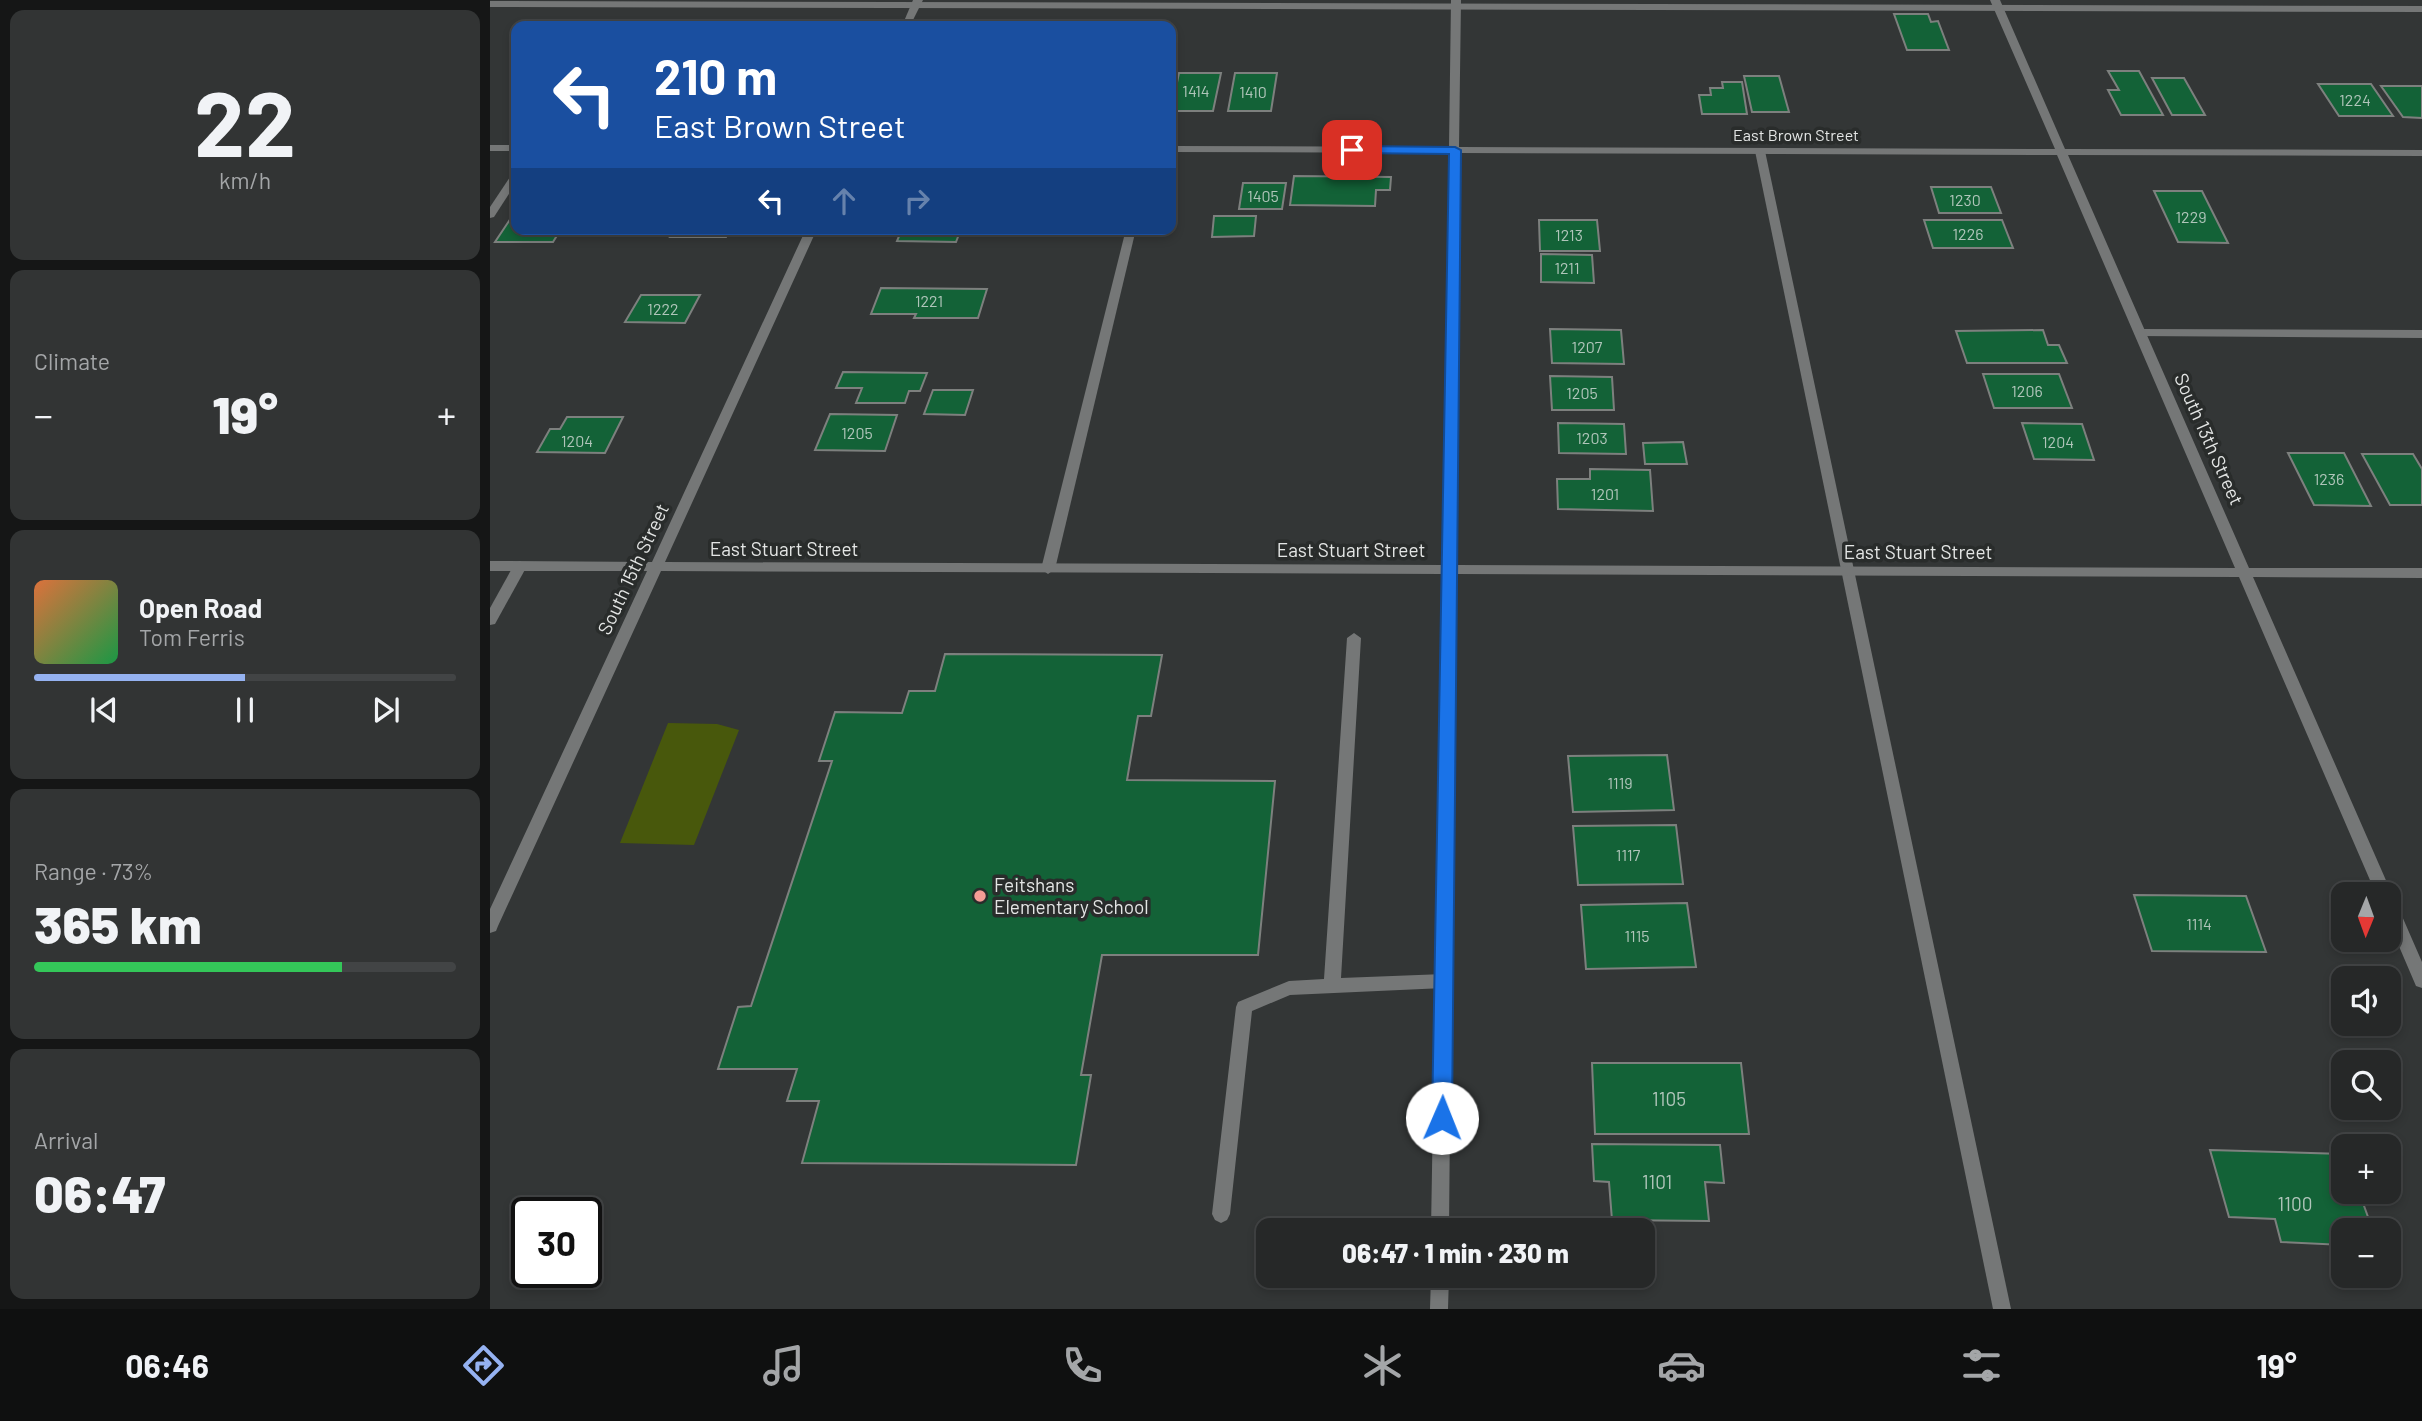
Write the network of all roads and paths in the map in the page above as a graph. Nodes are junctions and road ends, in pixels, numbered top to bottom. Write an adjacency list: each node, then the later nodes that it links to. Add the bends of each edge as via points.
1 (917, 2): 2 (street); 3 (street); 6 (street)
2 (1455, 3): 4 (street); 10 (street)
3 (490, 4)
4 (1997, 4): 5 (street); 12 (street, South 13th Street)
5 (2422, 9)
6 (908, 21)
7 (490, 148): 8 (street)
8 (511, 148)
9 (1176, 149): 10 (street, East Brown Street)
10 (1455, 150): 11 (street, East Brown Street); 24 (street)
11 (1760, 151): 12 (street, East Brown Street); 25 (street)
12 (2062, 151): 13 (street, East Brown Street); 18 (street, South 13th Street)
13 (2422, 153)
14 (511, 184): 15 (street)
15 (490, 215)
16 (809, 235): 22 (street, South 15th Street)
17 (1130, 235): 23 (street)
18 (2140, 333): 19 (street); 26 (street, South 13th Street)
19 (2422, 334)
20 (490, 566): 21 (street, East Stuart Street)
21 (520, 566): 22 (street, East Stuart Street); 28 (street)
22 (655, 568): 23 (street, East Stuart Street); 31 (street, South 15th Street)
23 (1048, 569): 24 (street, East Stuart Street)
24 (1449, 569): 25 (street, East Stuart Street); 33 (street)
25 (1849, 571): 26 (street, East Stuart Street); 40 (street)
26 (2244, 572): 27 (street, East Stuart Street); 30 (street, South 13th Street)
27 (2422, 573)
28 (490, 620)
29 (1354, 638): 35 (street)
30 (2379, 882)
31 (490, 926)
32 (2401, 933): 34 (street)
33 (1444, 981): 35 (street); 37 (street)
34 (2422, 981)
35 (1332, 986): 36 (street, via 1289,988 1244,1007)
36 (1220, 1213)
37 (1440, 1218)
38 (1440, 1288): 39 (street)
39 (1439, 1309)
40 (2003, 1309)

